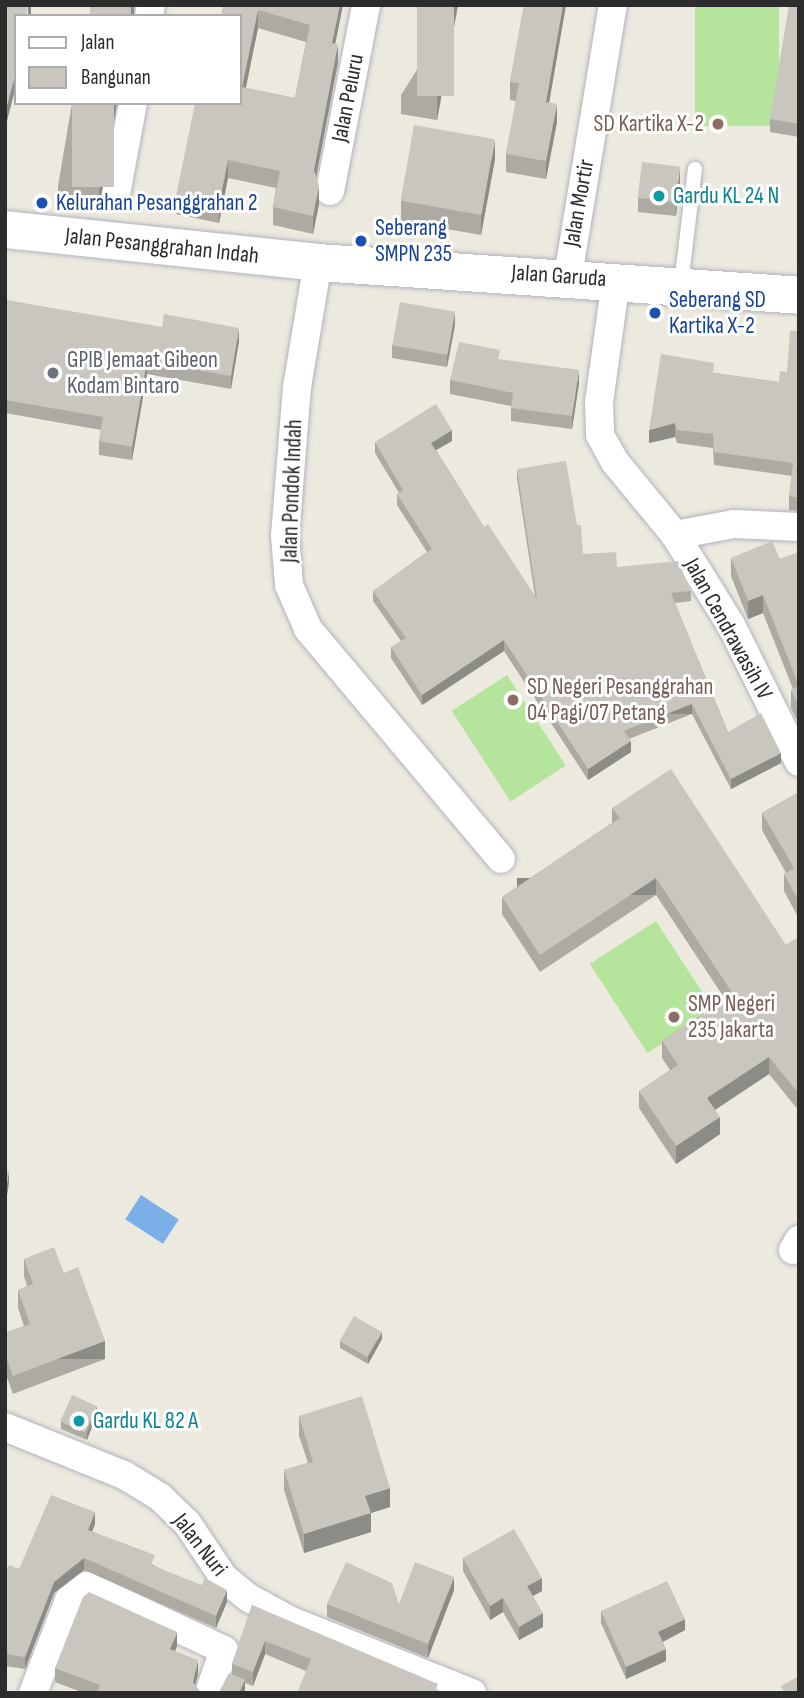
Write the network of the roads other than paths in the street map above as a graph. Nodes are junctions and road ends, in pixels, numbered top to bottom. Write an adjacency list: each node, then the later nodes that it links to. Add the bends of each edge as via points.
1 (366, 5): 5 (street, Jalan Peluru)
2 (613, 5): 9 (street, Jalan Mortir)
3 (133, 105): 6 (street)
4 (695, 169): 11 (lane)
5 (330, 191)
6 (116, 194)
7 (5, 229): 8 (street, Jalan Pesanggrahan Indah)
8 (318, 262): 9 (street, Jalan Garuda); 16 (street, Jalan Pondok Indah, via 297,387 285,536 289,585 308,629)
9 (568, 276): 10 (street, Jalan Garuda)
10 (616, 280): 11 (street, Jalan Garuda); 14 (street, Jalan Cendrawasih IV, via 599,402 600,435 615,462)
11 (681, 284): 12 (street, Jalan Garuda)
12 (799, 295)
13 (799, 527): 14 (street, via 734,524)
14 (675, 535): 15 (street, Jalan Cendrawasih IV, via 731,625)
15 (799, 762)
16 (500, 859)
17 (5, 1427): 20 (street, Jalan Nuri, via 124,1475 160,1497 187,1523 224,1578 248,1598 303,1626)
18 (33, 1693): 19 (street, via 69,1600 87,1586 225,1650)
19 (209, 1693)
20 (472, 1693)

